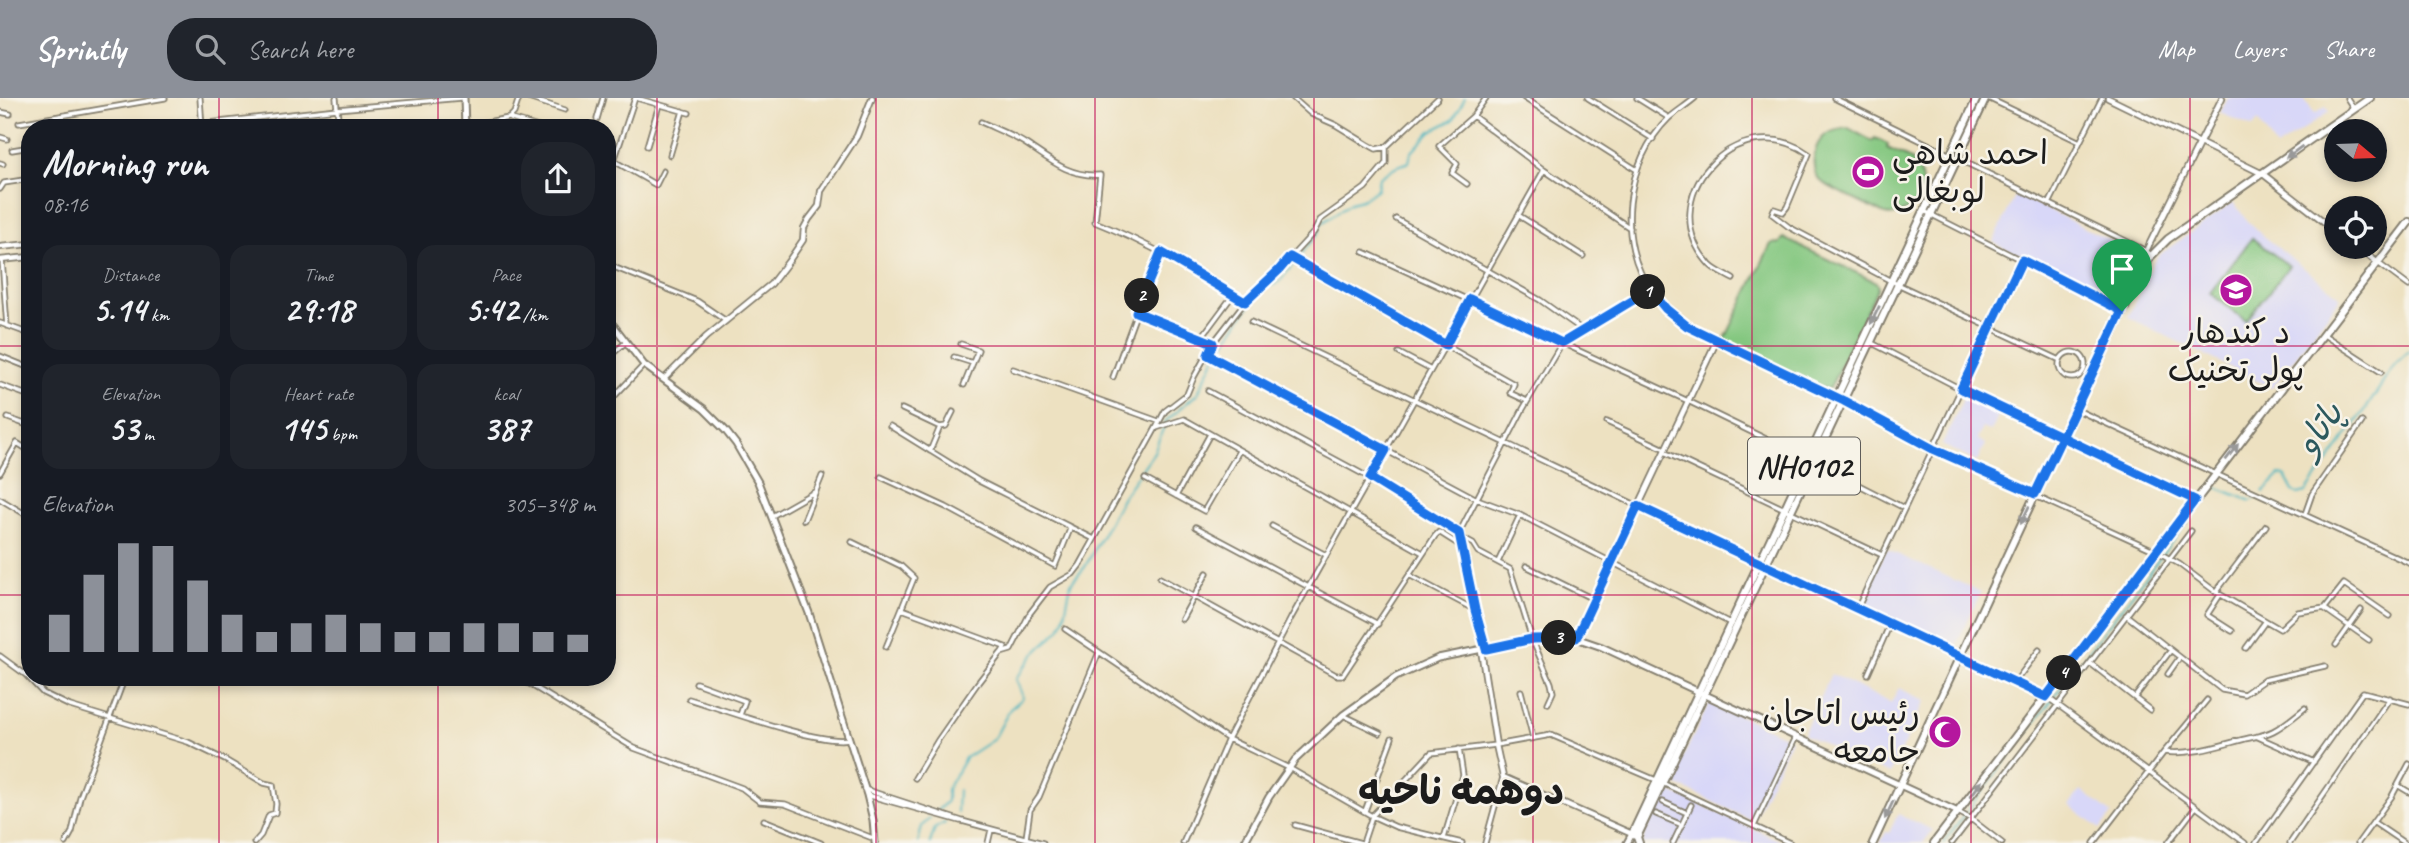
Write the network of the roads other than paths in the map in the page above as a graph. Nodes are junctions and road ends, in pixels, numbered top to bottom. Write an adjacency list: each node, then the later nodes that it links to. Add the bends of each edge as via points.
1 (165, 98): 36 (street)
2 (200, 98): 37 (street)
3 (336, 98): 26 (street)
4 (462, 98): 26 (street); 40 (main road)
5 (519, 98): 34 (street)
6 (528, 98): 28 (street)
7 (603, 98): 43 (street)
8 (638, 98): 25 (street); 56 (street)
9 (872, 98): 97 (street, via 858,136 821,191 803,240 771,284)
10 (1293, 98): 51 (street, via 1311,114 1376,149)
11 (1438, 98): 51 (street)
12 (1486, 98): 33 (street)
13 (1524, 98): 60 (street)
14 (1588, 98): 47 (street)
15 (1637, 98): 35 (street)
16 (1695, 98): 35 (street)
17 (1834, 98): 55 (street)
18 (1977, 98): 55 (main road, NH0102)
19 (1987, 98): 48 (street); 57 (main road, NH0102)
20 (2102, 98): 48 (street)
21 (2108, 98): 49 (street)
22 (2222, 98): 49 (street)
23 (2347, 98): 27 (street)
24 (2370, 98): 27 (main road)
25 (659, 105): 29 (street); 50 (street)
26 (337, 108): 38 (street); 39 (street)
27 (2354, 109): 62 (main road, one-way to 62)
28 (565, 110)
29 (683, 111): 31 (street); 54 (street)
30 (0, 112): 32 (street)
31 (689, 113)
32 (10, 114)
33 (1473, 116): 59 (street); 64 (street, via 1439,146 1457,164 1452,173)
34 (509, 118): 41 (street); 42 (street)
35 (1669, 118): 47 (street)
36 (42, 119)
37 (202, 119)
38 (250, 119)
39 (338, 119)
40 (464, 119)
41 (504, 119)
42 (512, 119)
43 (597, 119)
44 (981, 122): 76 (street, via 1066,170 1100,175 1095,222)
45 (0, 137): 46 (street)
46 (7, 139)
47 (1653, 139): 60 (street)
48 (2080, 142): 66 (street)
49 (2201, 144): 62 (street); 78 (street)
50 (646, 146)
51 (1386, 147): 81 (street, via 1386,163 1365,188 1320,220)
52 (21, 148): 53 (street)
53 (12, 150)
54 (670, 155)
55 (1951, 155): 57 (street); 67 (main road, NH0102)
56 (616, 156)
57 (1958, 159): 66 (street); 69 (main road, NH0102)
58 (616, 162): 61 (street, via 656,186)
59 (1544, 170): 68 (street); 73 (street)
60 (1637, 170): 73 (street)
61 (663, 171)
62 (2263, 174): 71 (street); 78 (main road)
63 (21, 180): 65 (street, via 4,183)
64 (1467, 184)
65 (0, 189)
66 (2049, 204): 78 (street)
67 (1924, 211): 69 (street); 89 (main road, NH0102)
68 (1518, 215): 79 (street); 87 (street)
69 (1931, 215): 84 (street); 89 (main road, NH0102)
70 (1396, 219): 87 (street)
71 (2324, 222)
72 (2409, 222): 85 (main road)
73 (1630, 228): 91 (street)
74 (21, 245): 75 (street)
75 (0, 247)
76 (1161, 252): 92 (street); 96 (street)
77 (1364, 252): 93 (street)
78 (2149, 253): 95 (main road)
79 (1583, 256)
80 (21, 258): 83 (street)
81 (1293, 259): 94 (street); 114 (street)
82 (2373, 259): 85 (street)
83 (1, 260): 100 (street)
84 (2022, 260): 95 (street); 101 (street)
85 (2378, 263): 90 (street); 105 (main road)
86 (616, 266): 97 (street, via 697,301)
87 (1487, 269): 93 (street); 104 (street)
88 (1733, 279): 89 (street, via 1712,267 1696,245 1689,212 1697,185 1713,160 1758,140 1786,143 1809,154 1787,207 1783,212 1773,209 1772,214)
89 (1895, 283): 101 (street); 107 (main road, NH0102, one-way to 107); 110 (main road, NH0102)
90 (2409, 286)
91 (1650, 290): 104 (street); 108 (street, via 1687,326)
92 (1233, 295): 94 (street); 106 (street)
93 (1470, 299): 112 (street); 114 (street)
94 (1245, 302): 111 (street)
95 (2122, 311): 129 (main road)
96 (1136, 312): 106 (street); 130 (street)
97 (726, 321): 131 (street)
98 (1251, 322): 139 (street)
99 (0, 323): 100 (street)
100 (7, 326): 103 (street)
101 (1990, 327): 121 (street); 134 (street)
102 (616, 329): 109 (main road)
103 (21, 331)
104 (1584, 331): 112 (street)
105 (2323, 334): 128 (street); 165 (main road, one-way to 105)
106 (1201, 338): 111 (street)
107 (1863, 339): 110 (street); 138 (main road, NH0102)
108 (1717, 340): 138 (street); 141 (street)
109 (626, 342): 116 (street); 124 (main road)
110 (1871, 342): 134 (street); 142 (main road, NH0102)
111 (1213, 343): 118 (street)
112 (1562, 343): 140 (street); 141 (street)
113 (961, 344): 122 (street, via 978,349)
114 (1446, 345): 127 (street)
115 (1452, 349): 140 (street, via 1514,384 1510,393)
116 (616, 351)
117 (1399, 353): 127 (street)
118 (1208, 355): 147 (street, via 1187,394); 161 (street)
119 (0, 356): 123 (street)
120 (954, 357): 122 (street)
121 (2060, 360): 126 (street, via 2065,376 2074,378); 126 (street, via 2069,352 2077,353 2085,362)
122 (973, 363): 133 (street)
123 (21, 364)
124 (644, 365): 131 (main road); 137 (street)
125 (1013, 369): 147 (street)
126 (2084, 370): 129 (street)
127 (1432, 371): 139 (street)
128 (2381, 372)
129 (2092, 374): 144 (main road)
130 (1113, 377)
131 (664, 379): 183 (main road, via 731,437 758,482)
132 (0, 385): 136 (street)
133 (964, 385)
134 (1961, 389): 155 (street); 158 (street)
135 (1208, 391): 168 (street)
136 (21, 393)
137 (616, 395)
138 (1836, 398): 142 (street); 163 (main road, NH0102)
139 (1415, 399): 156 (street); 161 (street)
140 (1527, 401): 156 (street)
141 (1688, 401): 162 (street); 163 (street)
142 (1844, 401): 158 (street); 163 (main road, NH0102)
143 (902, 409): 153 (street)
144 (2075, 409): 155 (main road); 165 (street)
145 (953, 412): 153 (street)
146 (8, 418): 150 (street)
147 (1158, 421): 152 (street)
148 (1607, 422): 162 (street)
149 (2362, 422): 181 (street, via 2312,494)
150 (21, 423)
151 (890, 426): 159 (street)
152 (1158, 427): 154 (street, via 1184,419); 191 (street)
153 (940, 428): 159 (street)
154 (1210, 434): 160 (street); 172 (street)
155 (2062, 437): 171 (main road); 175 (street)
156 (1505, 442): 174 (street); 176 (street)
157 (21, 445): 164 (street, via 17,443)
158 (1933, 449): 171 (street); 177 (street)
159 (930, 450): 187 (street, via 979,481)
160 (1239, 450): 172 (street, via 1204,511); 180 (street)
161 (1386, 450): 168 (street); 174 (street)
162 (1664, 451): 176 (street); 178 (street)
163 (1811, 462): 177 (street); 178 (main road)
164 (0, 473)
165 (2215, 474): 175 (main road); 181 (street)
166 (822, 476): 170 (street)
167 (881, 477): 187 (street, via 1055,566)
168 (1370, 478): 180 (street); 190 (street)
169 (1145, 479): 172 (street)
170 (816, 491): 183 (street); 184 (street)
171 (2035, 494): 197 (street); 238 (main road, one-way to 238)
172 (1176, 496)
173 (0, 499): 179 (street)
174 (1477, 499): 182 (street); 190 (street)
175 (2195, 500): 197 (main road)
176 (1638, 506): 199 (street); 200 (street)
177 (1904, 508): 196 (street)
178 (1787, 510): 196 (street); 200 (main road, NH0102)
179 (21, 512)
180 (1350, 513): 194 (street); 195 (street)
181 (2305, 514): 201 (street)
182 (1520, 515): 198 (street); 199 (street)
183 (771, 516): 269 (main road, via 809,613)
184 (804, 520)
185 (1272, 526): 195 (street)
186 (2266, 526): 207 (street)
187 (1071, 527): 191 (street)
188 (1196, 527): 206 (street)
189 (2191, 531): 197 (street)
190 (1460, 535): 193 (street); 198 (street)
191 (1094, 539): 236 (street, via 1073,574 1049,587 1011,650)
192 (852, 542): 211 (street, via 912,574)
193 (1463, 547): 194 (street, via 1439,532); 213 (street)
194 (1423, 553): 204 (street)
195 (1326, 555): 206 (street)
196 (1882, 555): 212 (street)
197 (2163, 555): 207 (street); 215 (street); 256 (main road)
198 (1498, 562): 226 (street, via 1511,572)
199 (1612, 563): 209 (street); 221 (street)
200 (1762, 564): 212 (street); 221 (main road)
201 (2409, 564)
202 (1526, 566): 209 (street)
203 (1207, 573): 208 (street)
204 (1409, 575): 213 (street); 219 (street)
205 (1160, 578): 208 (street)
206 (1309, 586): 219 (street); 228 (street)
207 (2218, 594): 218 (street); 224 (street, via 2207,615)
208 (1194, 597): 217 (street); 228 (street)
209 (1595, 600): 225 (street)
210 (2325, 608): 216 (street, via 2344,584); 218 (street, via 2298,612 2280,629); 222 (street)
211 (902, 609): 230 (street); 236 (street, via 1005,647)
212 (1857, 609): 220 (street)
213 (1475, 610): 232 (street)
214 (2361, 610): 222 (street)
215 (2126, 615): 234 (street); 240 (street)
216 (2390, 616)
217 (1182, 619)
218 (2266, 621): 231 (street)
219 (1378, 624): 228 (street, via 1343,676)
220 (1890, 624): 238 (street); 243 (street)
221 (1733, 625): 251 (main road)
222 (2349, 626): 227 (street); 229 (street)
223 (1065, 629): 235 (street)
224 (2232, 631)
225 (1576, 638): 226 (main road); 251 (main road)
226 (1532, 639): 232 (main road); 257 (street, via 1551,683)
227 (2369, 640)
228 (1280, 644): 270 (street)
229 (2336, 645)
230 (886, 647)
231 (2246, 648)
232 (1483, 649): 262 (main road, via 1438,657 1396,677); 271 (street)
233 (2039, 650): 246 (street)
234 (2171, 650): 239 (street); 252 (street)
235 (1099, 652): 270 (street); 301 (street, via 1030,810)
236 (1001, 653): 279 (street)
237 (0, 656): 242 (street)
238 (1959, 657): 246 (street); 281 (main road)
239 (2180, 657): 241 (street, via 2222,690 2240,694 2264,680); 244 (street)
240 (2090, 663): 252 (street); 256 (street)
241 (2325, 666)
242 (21, 672)
243 (1868, 674)
244 (2168, 674)
245 (696, 682): 261 (street, via 745,701)
246 (2015, 682): 256 (street)
247 (36, 686): 263 (street, via 70,705)
248 (122, 686): 263 (street)
249 (533, 686): 304 (street, via 634,748 742,788 760,802 785,804)
250 (1521, 691): 268 (street)
251 (1701, 693): 266 (main road); 280 (main road)
252 (2135, 697): 260 (street)
253 (2390, 698): 258 (street); 274 (street, via 2363,692); 326 (street)
254 (689, 699): 261 (street)
255 (2207, 700): 273 (street)
256 (2052, 701): 277 (street); 292 (main road, one-way to 256); 292 (street)
257 (1548, 704)
258 (2409, 704)
259 (2305, 708): 265 (street, via 2273,731)
260 (2150, 710)
261 (740, 715): 269 (street, via 799,732)
262 (1343, 715): 264 (street); 276 (main road)
263 (110, 718): 305 (street); 306 (street, via 188,743 273,785 275,813 269,814)
264 (1380, 733)
265 (2257, 736): 273 (street, via 2208,749); 274 (street)
266 (1797, 737): 281 (main road); 299 (street)
267 (1392, 738): 289 (street)
268 (1533, 738): 271 (street); 280 (street, via 1555,735)
269 (849, 739): 283 (main road)
270 (1228, 739): 276 (street); 310 (street)
271 (1496, 745): 272 (street); 278 (street)
272 (1460, 749): 293 (street, via 1431,753); 302 (street, via 1463,775)
273 (2164, 752): 277 (street)
274 (2314, 762): 325 (street)
275 (2409, 764): 282 (street)
276 (1289, 768): 289 (street); 311 (main road)
277 (2148, 773): 288 (street); 322 (street)
278 (1503, 777): 303 (street); 314 (street)
279 (915, 778)
280 (1659, 782): 299 (street); 303 (main road)
281 (1900, 785): 292 (main road); 318 (main road, one-way to 318)
282 (2398, 785): 284 (street); 296 (street)
283 (864, 789): 285 (main road); 295 (street)
284 (2409, 792)
285 (867, 795): 295 (street); 304 (main road)
286 (1663, 802): 290 (street)
287 (1691, 805): 290 (street)
288 (2195, 808): 323 (street); 324 (street)
289 (1364, 812): 293 (street)
290 (1687, 813): 298 (street)
291 (1656, 814): 298 (street)
292 (1965, 815): 319 (main road); 320 (street); 321 (street)
293 (1372, 816): 302 (street, via 1396,827); 312 (street)
294 (764, 820): 307 (street)
295 (962, 821): 300 (street)
296 (2373, 822): 327 (street); 328 (street)
297 (1295, 825): 312 (street)
298 (1682, 825): 316 (street)
299 (1754, 826): 317 (street)
300 (991, 830): 301 (street); 308 (street)
301 (1026, 838): 309 (street)
302 (1444, 838): 313 (street)
303 (1636, 839): 315 (main road)
304 (875, 841)
305 (66, 843)
306 (254, 843)
307 (821, 843)
308 (988, 843)
309 (1043, 843)
310 (1182, 843)
311 (1244, 843)
312 (1362, 843)
313 (1462, 843)
314 (1485, 843)
315 (1627, 843)
316 (1674, 843)
317 (1790, 843)
318 (1874, 843)
319 (1934, 843)
320 (1952, 843)
321 (2002, 843)
322 (2094, 843)
323 (2168, 843)
324 (2245, 843)
325 (2256, 843)
326 (2290, 843)
327 (2358, 843)
328 (2404, 843)

